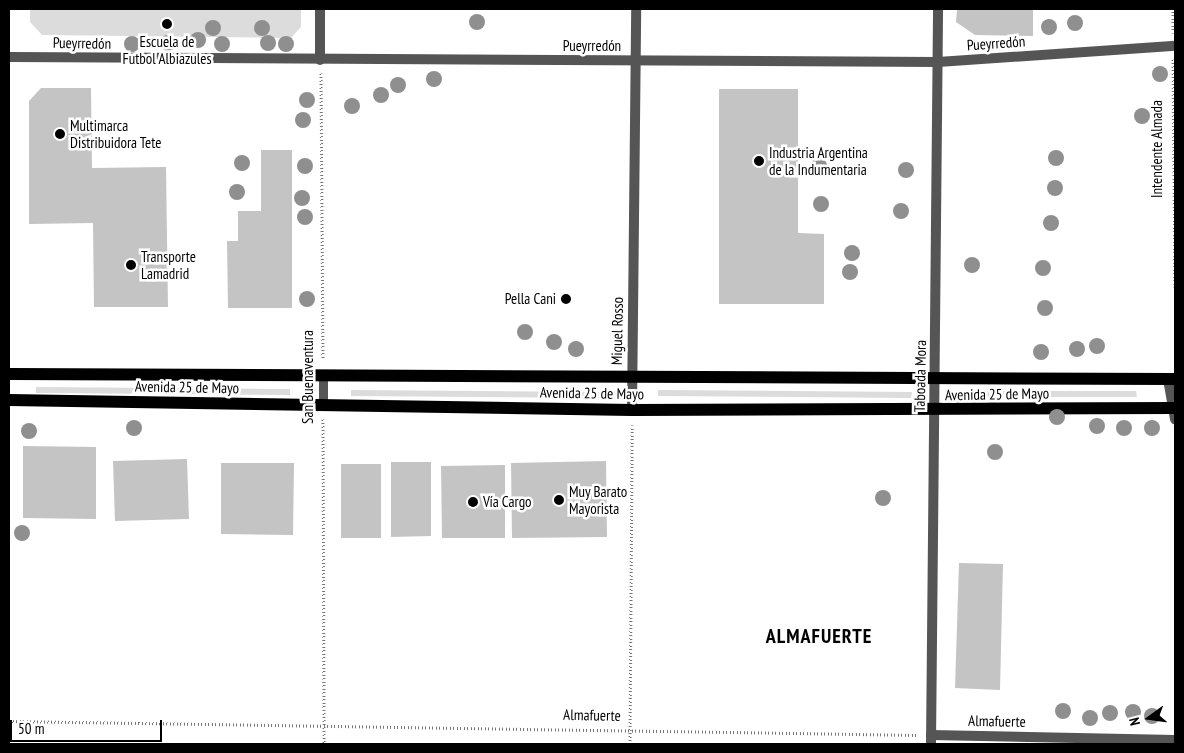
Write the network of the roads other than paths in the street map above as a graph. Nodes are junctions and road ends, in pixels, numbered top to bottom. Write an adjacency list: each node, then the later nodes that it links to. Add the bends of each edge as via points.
1 (320, 9): 6 (street)
2 (636, 9): 7 (street, Miguel Rosso)
3 (938, 9): 8 (street, Taboada Mora)
4 (1174, 46): 8 (street, Pueyrredón)
5 (9, 57): 6 (street, Pueyrredón)
6 (320, 60): 7 (street, Pueyrredón)
7 (635, 61): 8 (street, Pueyrredón); 11 (street, Miguel Rosso)
8 (938, 62): 13 (street, Taboada Mora)
9 (9, 374): 10 (main road, Avenida 25 de Mayo)
10 (323, 377): 11 (main road, Avenida 25 de Mayo); 15 (lane, San Buenaventura)
11 (632, 379): 13 (main road, Avenida 25 de Mayo); 16 (street, Miguel Rosso)
12 (1172, 379): 13 (main road, Avenida 25 de Mayo); 18 (street)
13 (935, 380): 17 (street, Taboada Mora)
14 (9, 400): 15 (main road, Avenida 25 de Mayo)
15 (323, 406): 16 (main road, Avenida 25 de Mayo)
16 (632, 410): 17 (main road, Avenida 25 de Mayo)
17 (934, 411): 18 (main road, Avenida 25 de Mayo); 19 (street, Taboada Mora)
18 (1174, 412)
19 (931, 740): 20 (street, Almafuerte)
20 (1175, 740)

